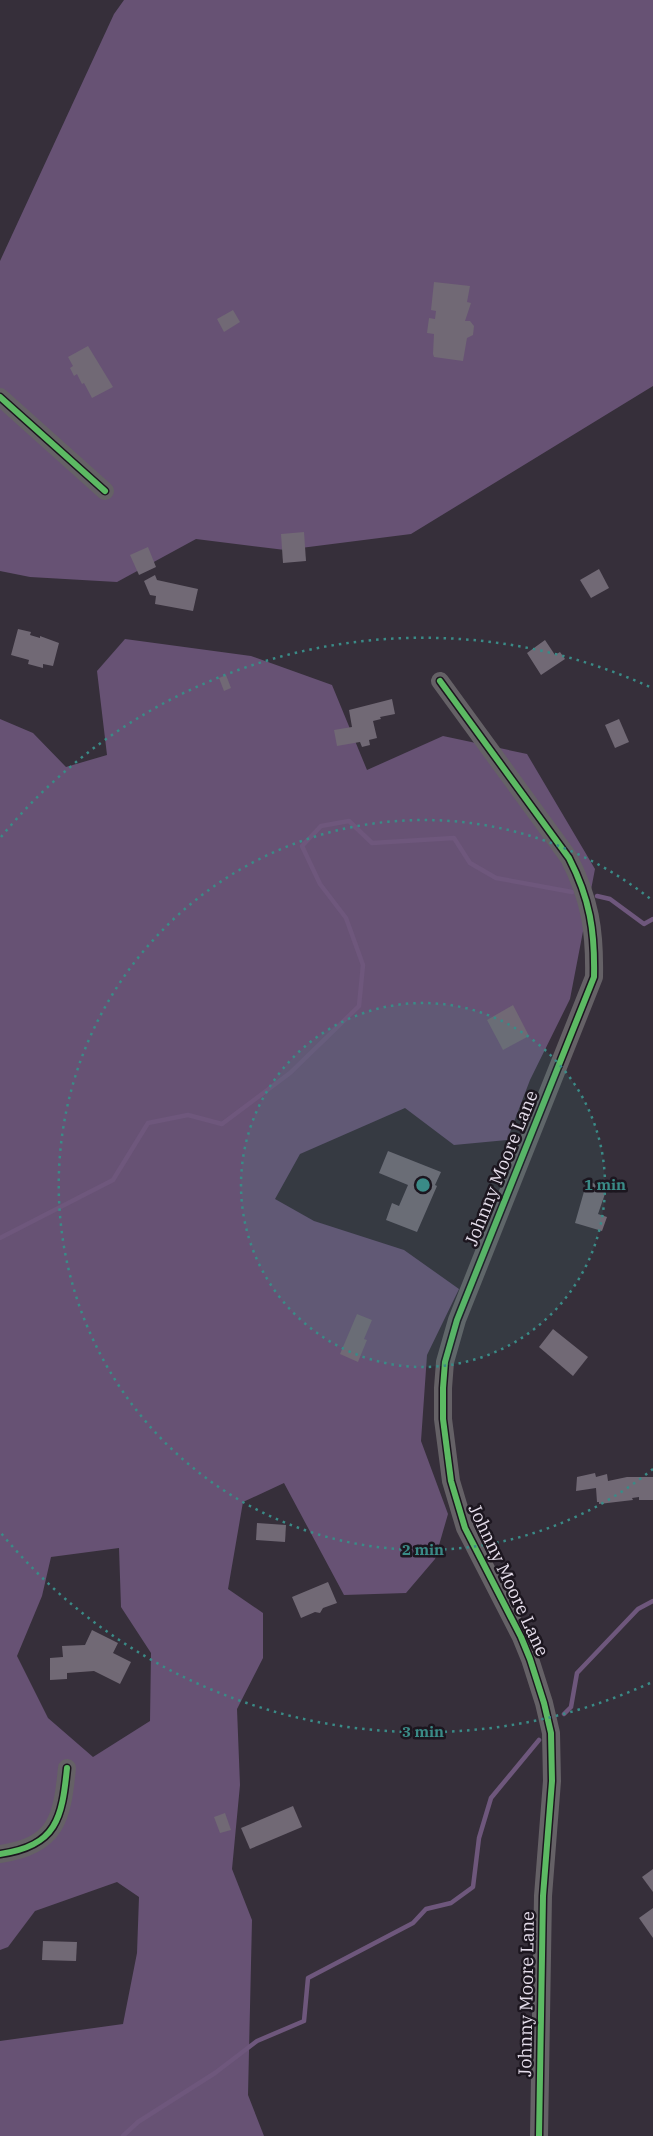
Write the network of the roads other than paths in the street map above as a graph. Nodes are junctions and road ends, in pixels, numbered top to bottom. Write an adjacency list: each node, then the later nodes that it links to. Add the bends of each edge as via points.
1 (0, 397): 2 (street)
2 (105, 491)
3 (440, 681): 6 (street, Johnny Moore Lane, via 569,858 582,884 593,931 594,977 457,1320 445,1362 443,1388 446,1450 458,1507 465,1528 524,1644 552,1733 552,1781 543,1896)
4 (67, 1768): 5 (street, via 64,1803 53,1830 34,1843)
5 (0, 1854)
6 (539, 2136)

